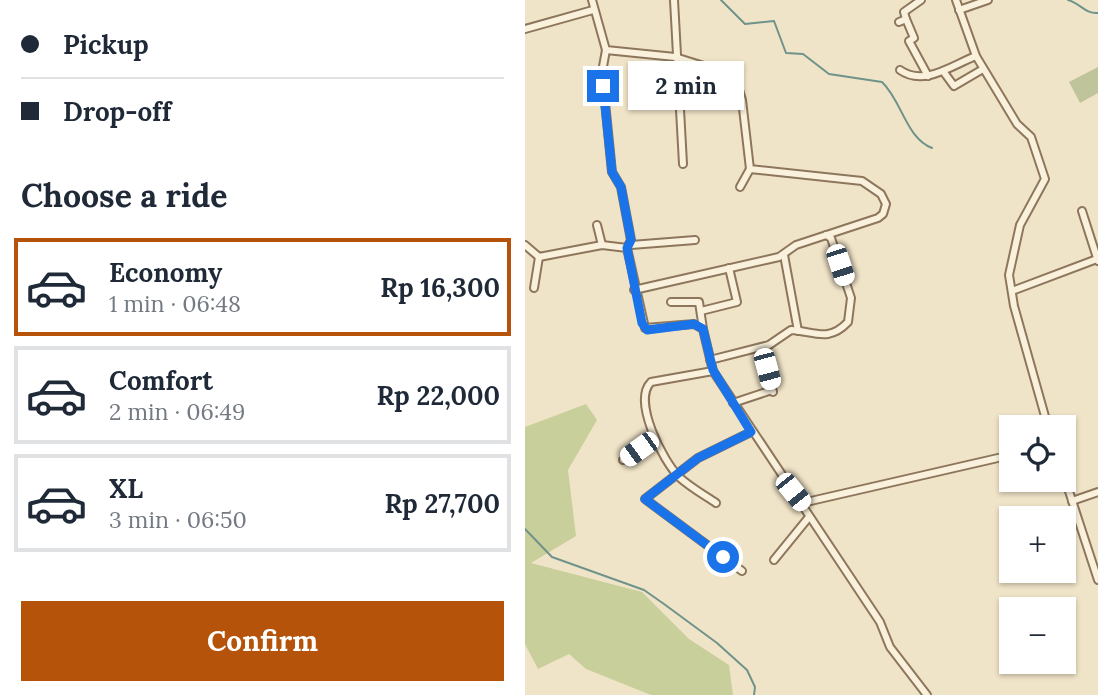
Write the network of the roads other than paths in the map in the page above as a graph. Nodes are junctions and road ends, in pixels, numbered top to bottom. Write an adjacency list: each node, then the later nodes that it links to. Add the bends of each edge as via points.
1 (592, 0): 6 (street)
2 (674, 0): 11 (street)
3 (921, 0): 15 (street, via 904,12 902,20)
4 (956, 0): 7 (street)
5 (988, 0): 7 (street)
6 (593, 10): 8 (street); 9 (street)
7 (959, 10): 10 (street)
8 (525, 29)
9 (606, 50): 11 (street); 25 (street, via 602,72 612,172 621,187)
10 (976, 56): 12 (street); 14 (street)
11 (675, 57): 16 (street); 17 (street, via 707,67 739,90)
12 (983, 69): 14 (street, via 954,86); 32 (street, via 1017,124 1030,135 1045,179 1025,210 1015,241 1009,275)
13 (900, 70): 15 (street, via 909,76)
14 (943, 71): 15 (street)
15 (928, 76)
16 (683, 164)
17 (750, 169): 18 (street); 21 (street, via 862,181 881,194 886,204 883,214)
18 (740, 187)
19 (1082, 211): 28 (street)
20 (597, 225): 24 (street)
21 (826, 235): 26 (street, via 796,245); 36 (street, via 831,237 851,298 850,316 837,331 817,336)
22 (695, 240): 25 (street)
23 (525, 245): 27 (street)
24 (602, 245): 25 (street); 27 (street)
25 (629, 247): 31 (street)
26 (784, 255): 29 (street); 36 (street)
27 (539, 257): 30 (street)
28 (1098, 260): 32 (street)
29 (729, 268): 31 (street); 34 (street, via 737,302)
30 (534, 288)
31 (634, 290): 35 (street, via 645,328 694,324)
32 (1012, 291): 41 (street)
33 (671, 302): 34 (street, via 695,300)
34 (701, 311): 35 (street)
35 (703, 329): 38 (street)
36 (798, 331): 37 (street, via 791,330)
37 (762, 348): 38 (street); 40 (street, via 773,391)
38 (711, 360): 39 (street)
39 (713, 370): 40 (street); 43 (street, via 648,383 648,419)
40 (733, 403): 42 (street)
41 (1045, 415)
42 (751, 432): 46 (street, via 698,458); 51 (street)
43 (654, 438): 45 (street); 46 (street)
44 (999, 458): 51 (street)
45 (623, 460)
46 (677, 475): 50 (street); 54 (street, via 645,500)
47 (1069, 492): 49 (street)
48 (1098, 492): 49 (street)
49 (1072, 501): 55 (street)
50 (716, 503)
51 (802, 503): 52 (street)
52 (809, 517): 53 (street); 56 (street, via 880,622 893,651)
53 (774, 560)
54 (742, 571)
55 (1098, 580)
56 (927, 695)

